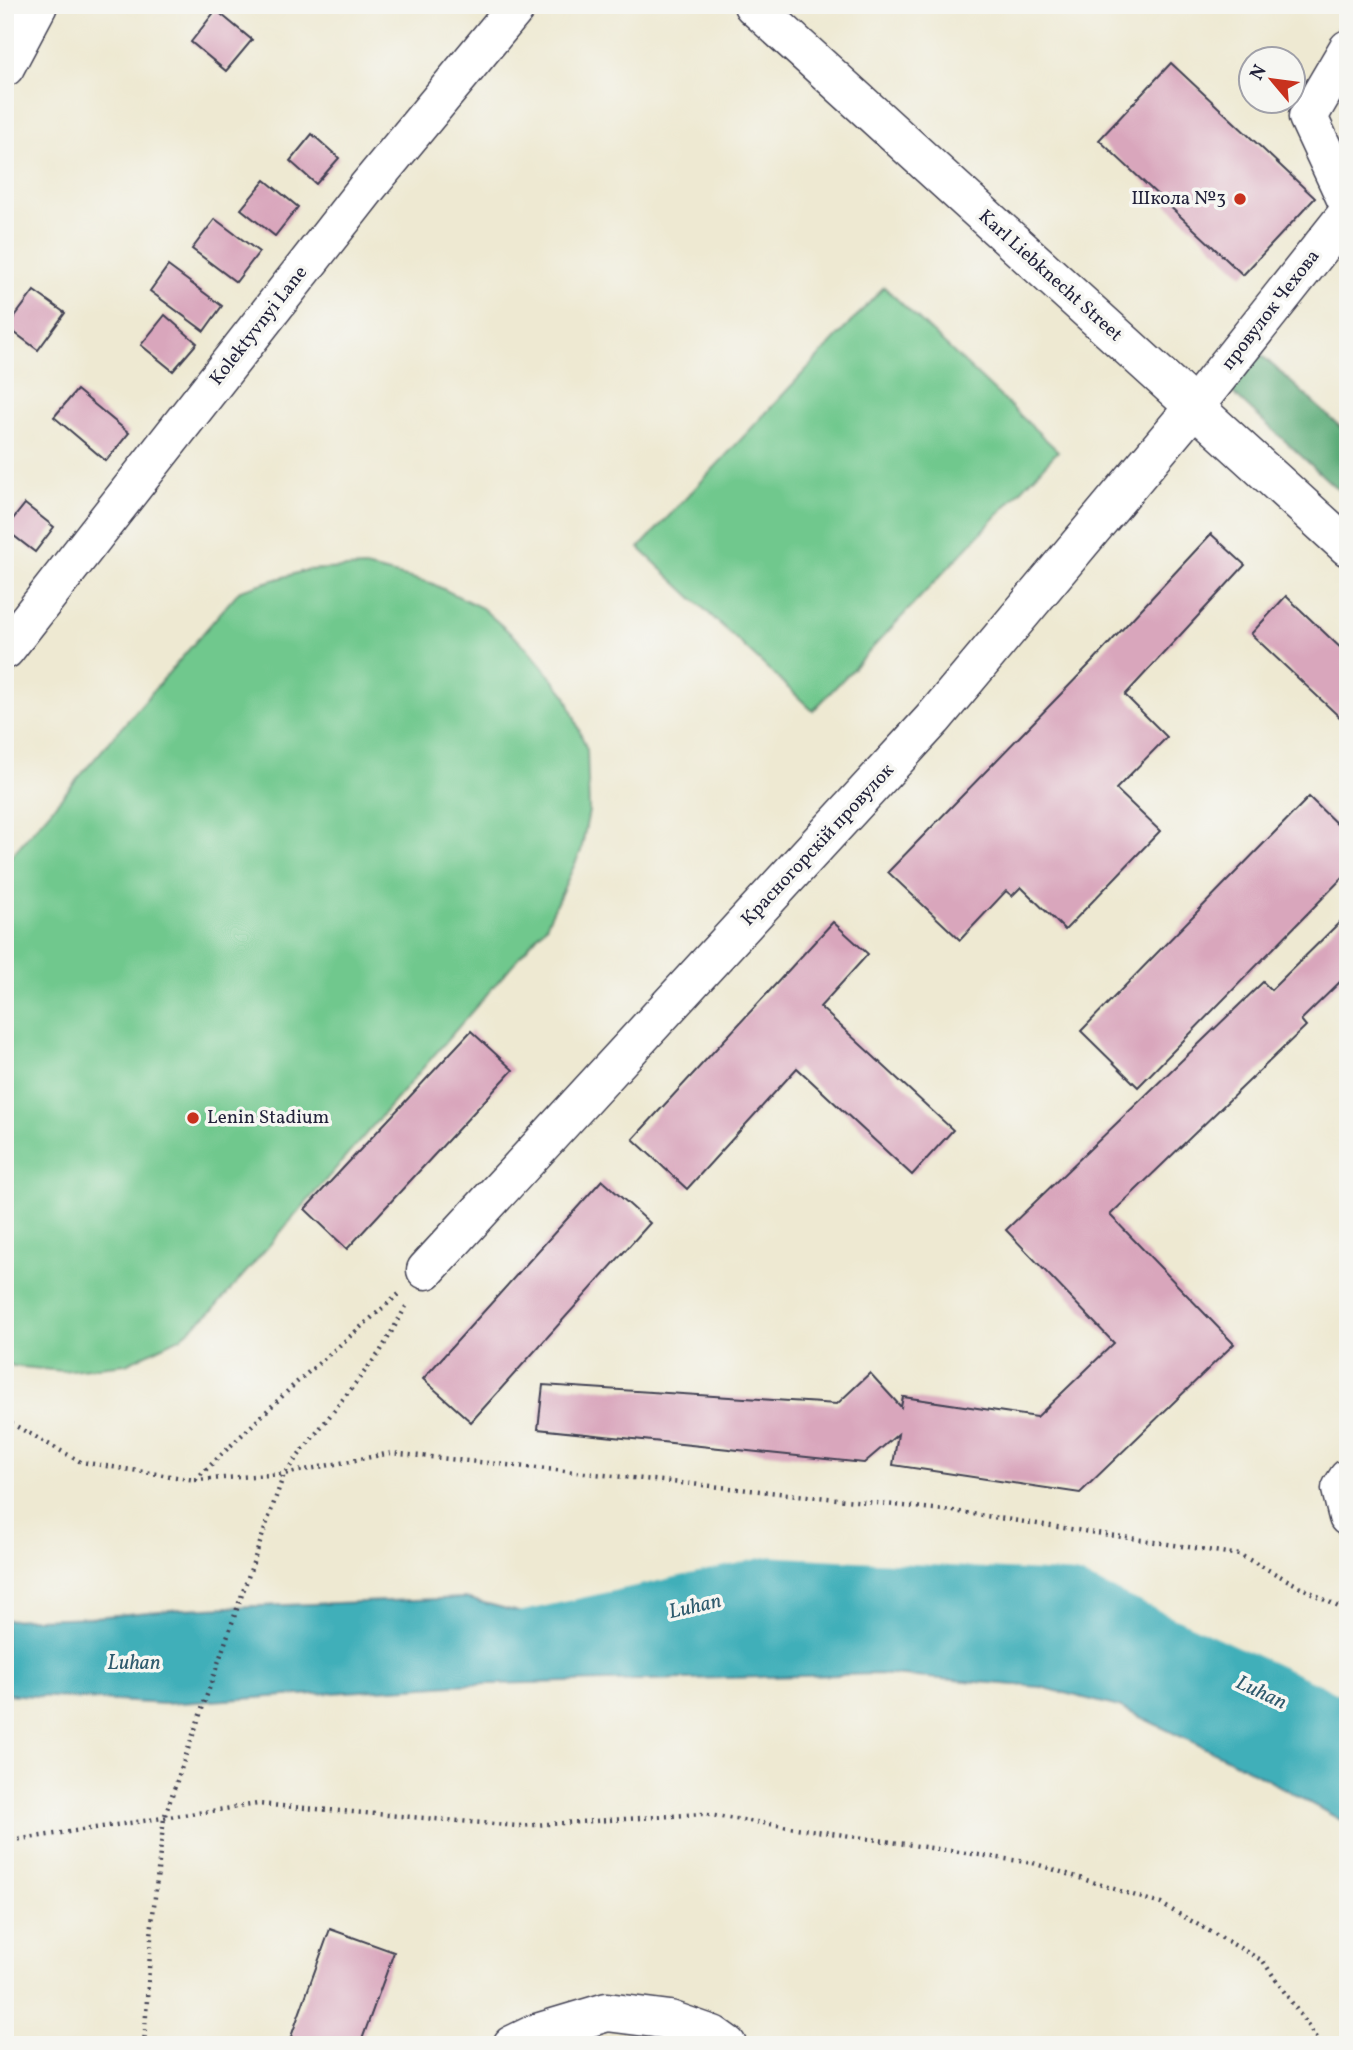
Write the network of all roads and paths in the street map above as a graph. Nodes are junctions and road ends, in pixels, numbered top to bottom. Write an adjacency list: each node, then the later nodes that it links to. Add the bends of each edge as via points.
1 (38, 5): 5 (street)
2 (518, 5): 10 (street, Kolektyvnyi Lane, via 366,189)
3 (753, 5): 8 (street, Karl Liebknecht Street)
4 (1348, 49): 6 (street, via 1308,117)
5 (5, 67)
6 (1348, 203)
7 (1348, 213): 8 (street, провулок Чехова)
8 (1194, 407): 9 (street, Karl Liebknecht Street); 11 (street, Красногорскій провулок, via 933,719)
9 (1348, 547)
10 (5, 650)
11 (426, 1270): 13 (path, via 380,1352); 15 (path, via 296,1383)
12 (5, 1420): 15 (path, via 81,1462)
13 (284, 1474): 15 (path); 17 (path, via 391,1453 953,1511 1240,1555); 18 (path)
14 (1348, 1478): 16 (street, via 1341,1489)
15 (195, 1480)
16 (1348, 1517)
17 (1348, 1612)
18 (164, 1818): 19 (path); 20 (path); 23 (path, via 258,1804 518,1826 702,1814 1033,1863 1161,1904 1263,1961)
19 (5, 1838)
20 (144, 2045)
21 (512, 2045): 22 (street, via 607,2012 670,2020 713,2035)
22 (726, 2045)
23 (1321, 2045)

